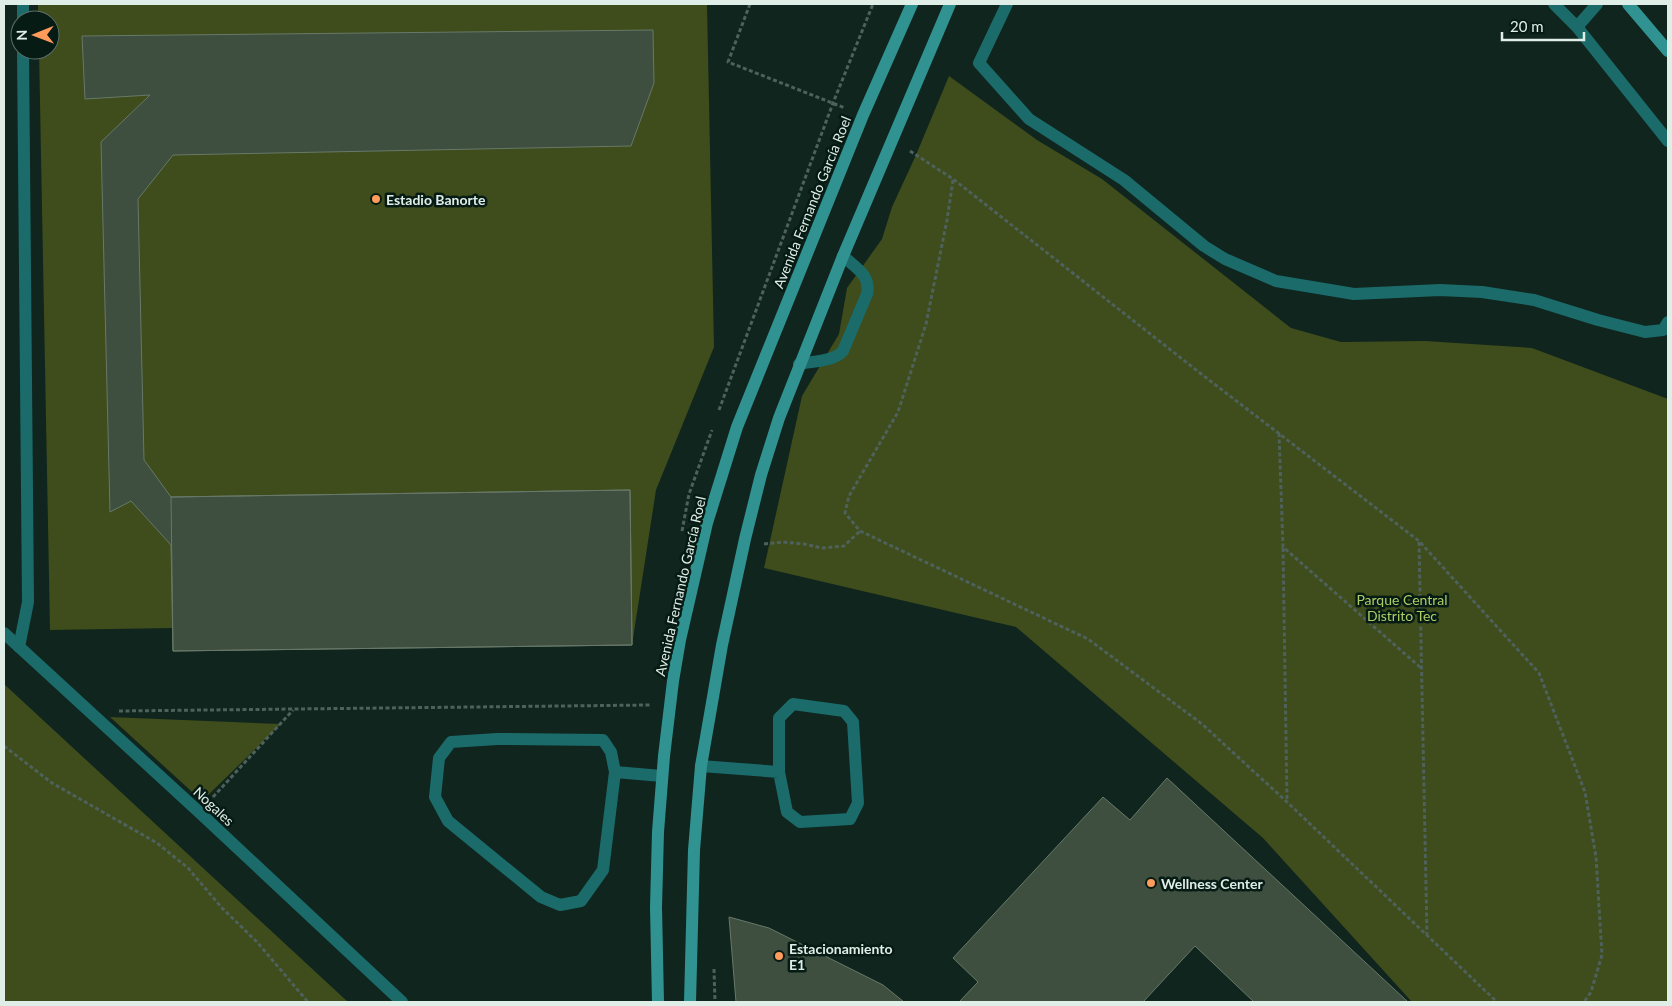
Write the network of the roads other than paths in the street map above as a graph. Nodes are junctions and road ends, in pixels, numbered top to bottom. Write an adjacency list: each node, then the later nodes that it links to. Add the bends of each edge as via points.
1 (912, 4): 19 (street, Avenida Fernando García Roel, via 863,115 737,426 707,523 680,640)
2 (950, 4): 11 (street)
3 (1007, 4): 12 (street, via 979,63 1029,119 1124,180 1204,246 1225,259 1276,282 1354,294 1440,290 1482,292 1534,300 1645,332 1663,330)
4 (1554, 4): 7 (street)
5 (1597, 4): 7 (street)
6 (1628, 4): 8 (street)
7 (1577, 27): 10 (street)
8 (1668, 51)
9 (23, 60): 15 (street, via 28,602)
10 (1668, 141)
11 (843, 256): 13 (street); 13 (street, via 866,278 867,294 843,351 827,360)
12 (1668, 322)
13 (800, 364): 16 (street, via 761,475 709,712)
14 (4, 633): 15 (street, Nogales)
15 (19, 647): 20 (street, Nogales)
16 (701, 766): 18 (street); 22 (street, via 694,850)
17 (615, 772): 17 (street, via 604,870 581,901 560,905 541,896 448,820 436,797 439,758 451,742 604,740 611,752); 19 (street)
18 (780, 772): 18 (street, via 779,718 792,704 844,711 853,722 858,802 850,819 800,822 787,812)
19 (662, 776): 21 (street, Avenida Fernando García Roel, via 656,908)
20 (402, 1002)
21 (658, 1002)
22 (690, 1002)

